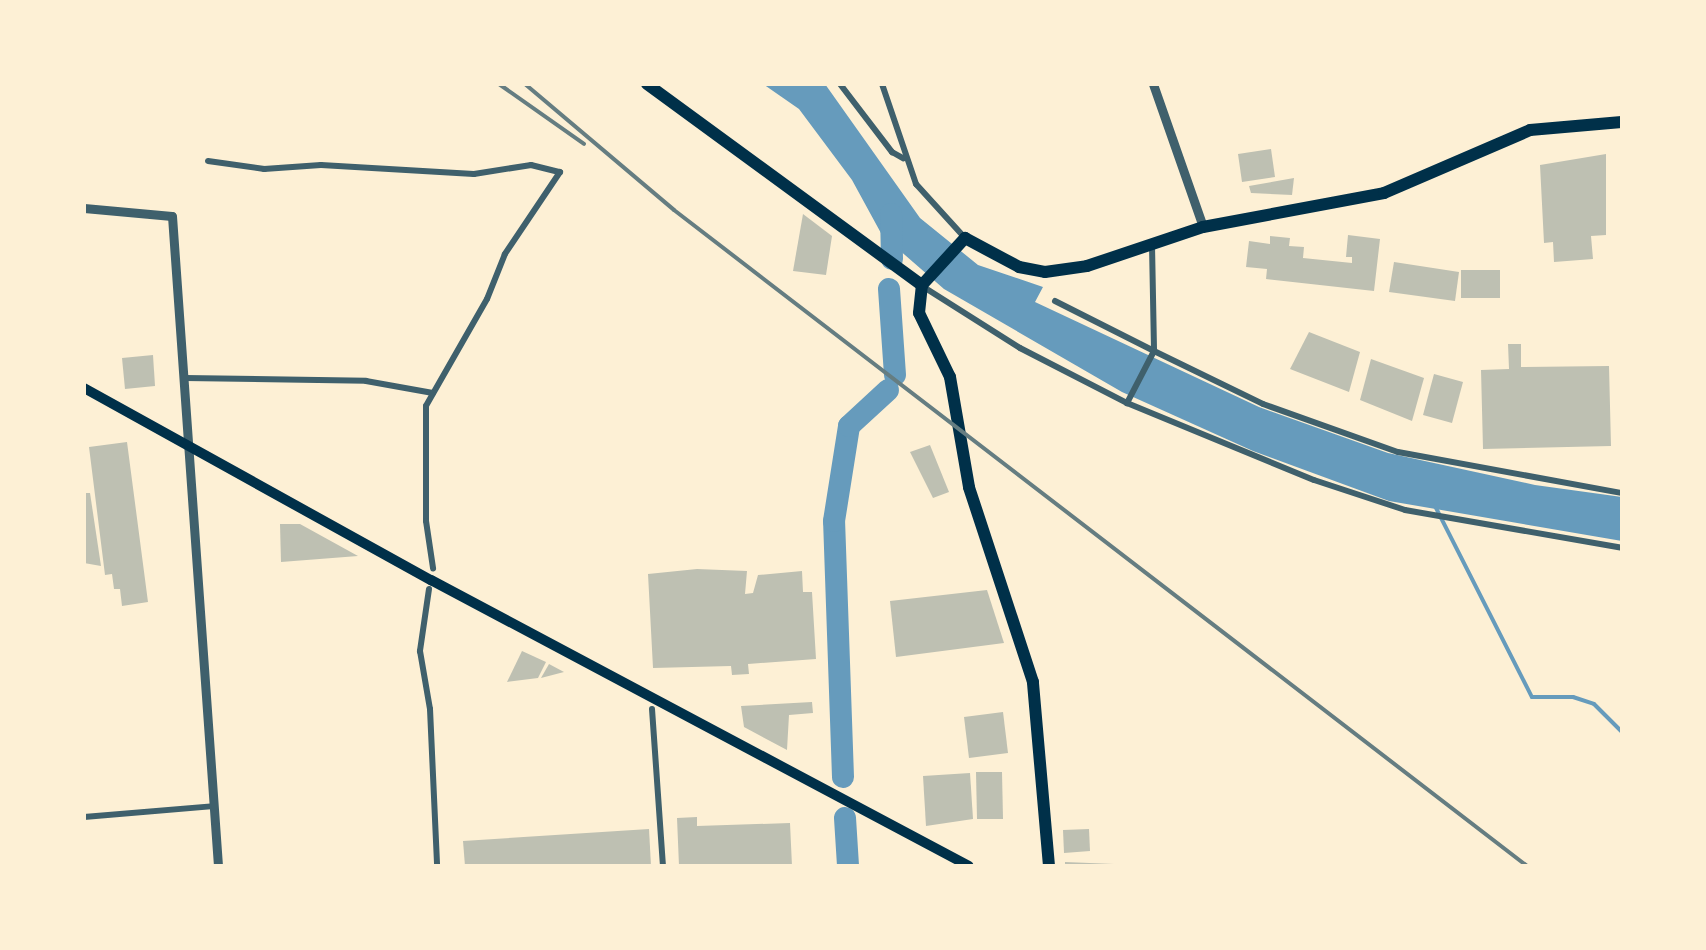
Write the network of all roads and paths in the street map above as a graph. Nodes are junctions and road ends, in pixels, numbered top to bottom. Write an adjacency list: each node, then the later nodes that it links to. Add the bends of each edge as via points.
1 (647, 84): 12 (main road)
2 (840, 84): 6 (street, via 891,152)
3 (882, 84): 6 (street)
4 (1153, 84): 9 (street)
5 (1622, 123): 9 (main road, via 1530,130 1384,193)
6 (903, 158): 10 (street, via 931,204)
7 (208, 161): 17 (street, via 264,169 321,165 474,174 531,165 560,172 505,254 487,299)
8 (84, 208): 15 (street, via 172,216)
9 (1203, 227): 11 (main road)
10 (961, 241): 11 (main road, via 1019,267 1045,272 1109,261); 12 (main road)
11 (1152, 244): 14 (street)
12 (925, 282): 18 (street, via 1020,348); 31 (main road, via 919,313 950,377 969,487 1033,682)
13 (1055, 301): 14 (street)
14 (1154, 351): 18 (street); 20 (street, via 1263,404 1398,452)
15 (185, 378): 17 (street, via 366,381); 19 (street)
16 (84, 388): 19 (main road)
17 (433, 393): 22 (street, via 426,406 426,521)
18 (1127, 403): 21 (street, via 1314,480 1405,510)
19 (188, 446): 25 (street); 30 (main road)
20 (1622, 493)
21 (1622, 548)
22 (433, 568)
23 (429, 589): 28 (street, via 420,651 430,710)
24 (652, 709): 29 (street)
25 (214, 806): 26 (street); 27 (street)
26 (84, 817)
27 (218, 866)
28 (436, 866)
29 (663, 866)
30 (969, 866)
31 (1049, 866)

